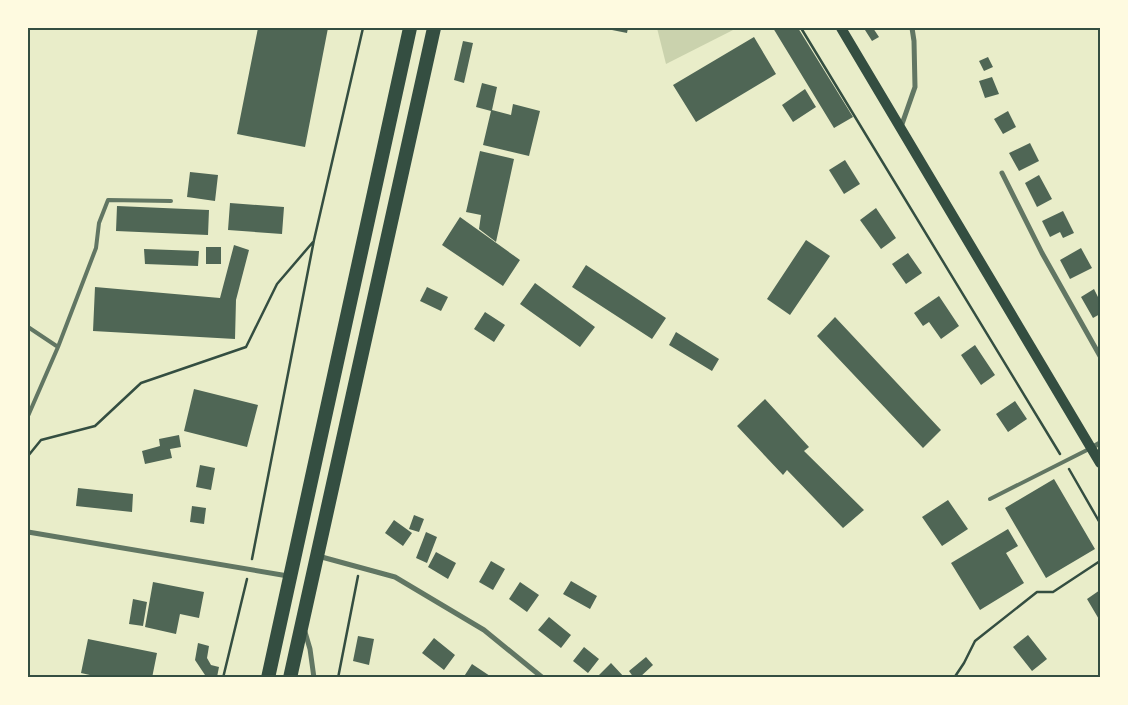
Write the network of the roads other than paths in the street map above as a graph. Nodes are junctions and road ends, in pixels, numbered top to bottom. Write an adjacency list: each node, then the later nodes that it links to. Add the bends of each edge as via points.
1 (410, 28): 17 (highway)
2 (434, 28): 16 (highway)
3 (840, 28): 5 (main road)
4 (912, 28): 5 (street, via 915,88)
5 (901, 127): 12 (main road)
6 (1002, 173): 10 (street, via 1042,253)
7 (171, 201): 9 (lane, via 108,200 99,223 96,248)
8 (28, 327): 9 (lane)
9 (58, 346): 11 (lane)
10 (1100, 356)
11 (28, 416)
12 (1096, 445): 13 (main road); 14 (lane)
13 (1100, 463)
14 (990, 499)
15 (28, 532): 17 (street)
16 (317, 556): 18 (highway); 22 (street, via 395,577 484,630)
17 (291, 577): 19 (highway)
18 (302, 623): 20 (highway); 21 (street)
19 (268, 678)
20 (290, 678)
21 (314, 678)
22 (543, 678)

